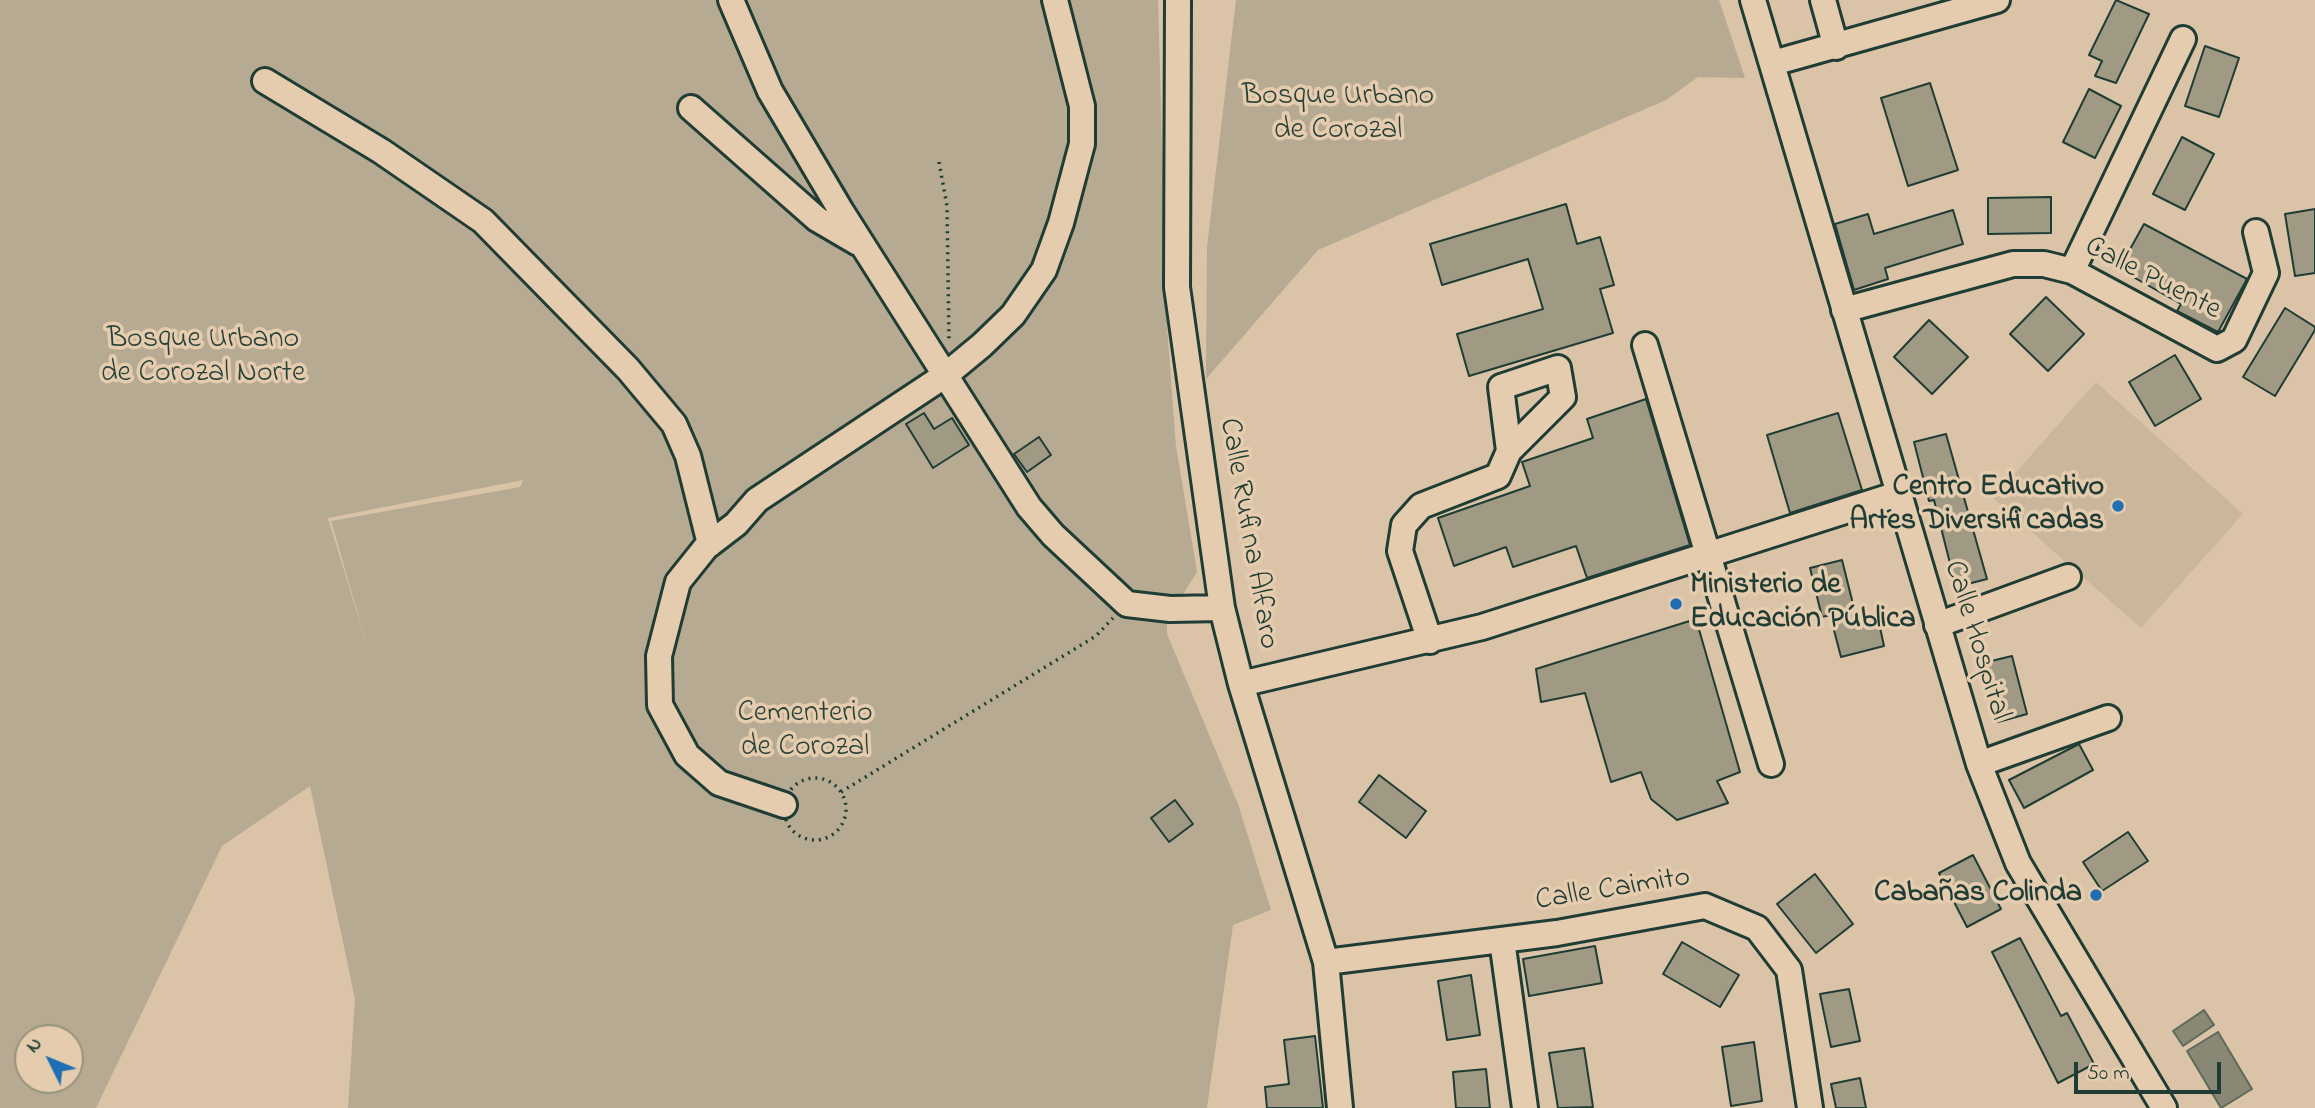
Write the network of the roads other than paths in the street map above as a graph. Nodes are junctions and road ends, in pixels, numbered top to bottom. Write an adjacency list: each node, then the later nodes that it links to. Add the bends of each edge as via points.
1 (731, 0): 14 (street, via 770,91)
2 (1055, 0): 18 (street, via 1082,106 1082,144 1061,223 1044,270 1013,315)
3 (1178, 0): 24 (street, Calle Rufina Alfaro, via 1177,287)
4 (1753, 0): 10 (street, Calle Hospital)
5 (1824, 0): 9 (street)
6 (1997, 0): 7 (street)
7 (1951, 7): 9 (street)
8 (2183, 39): 15 (street)
9 (1836, 47): 10 (street)
10 (1773, 63): 16 (street, Calle Hospital)
11 (265, 81): 21 (street, via 483,220 628,369 674,424 688,456)
12 (691, 108): 14 (street, via 817,219)
13 (2256, 232): 15 (street, Calle Puente, via 2266,273 2235,340 2217,349)
14 (864, 247): 18 (street)
15 (2072, 271): 16 (street, Calle Puente, via 2044,264 2014,264)
16 (1844, 310): 20 (street, Calle Hospital)
17 (1645, 345): 22 (street)
18 (952, 370): 21 (street, via 757,500); 24 (street, via 1029,507 1127,604)
19 (1509, 451): 26 (street, via 1498,475 1421,506 1404,524 1400,551)
20 (1898, 494): 22 (street); 25 (street, Calle Hospital)
21 (710, 544): 31 (street, via 678,582 659,656 660,705 687,755 719,783)
22 (1708, 554): 26 (street); 29 (street)
23 (2068, 577): 25 (street)
24 (1222, 608): 27 (street, Calle Rufina Alfaro)
25 (1937, 625): 30 (street, Calle Hospital)
26 (1430, 641): 27 (street)
27 (1241, 684): 33 (street, Calle Rufina Alfaro)
28 (2108, 718): 30 (street)
29 (1771, 764)
30 (1979, 764): 37 (street, Calle Hospital, via 2018,863)
31 (784, 804)
32 (1502, 940): 33 (street, Calle Caimito); 35 (street); 36 (street, Calle Caimito, via 1705,906 1757,928 1789,970)
33 (1326, 962): 34 (street, Calle Rufina Alfaro)
34 (1340, 1108)
35 (1525, 1108)
36 (1810, 1108)
37 (2164, 1108)

